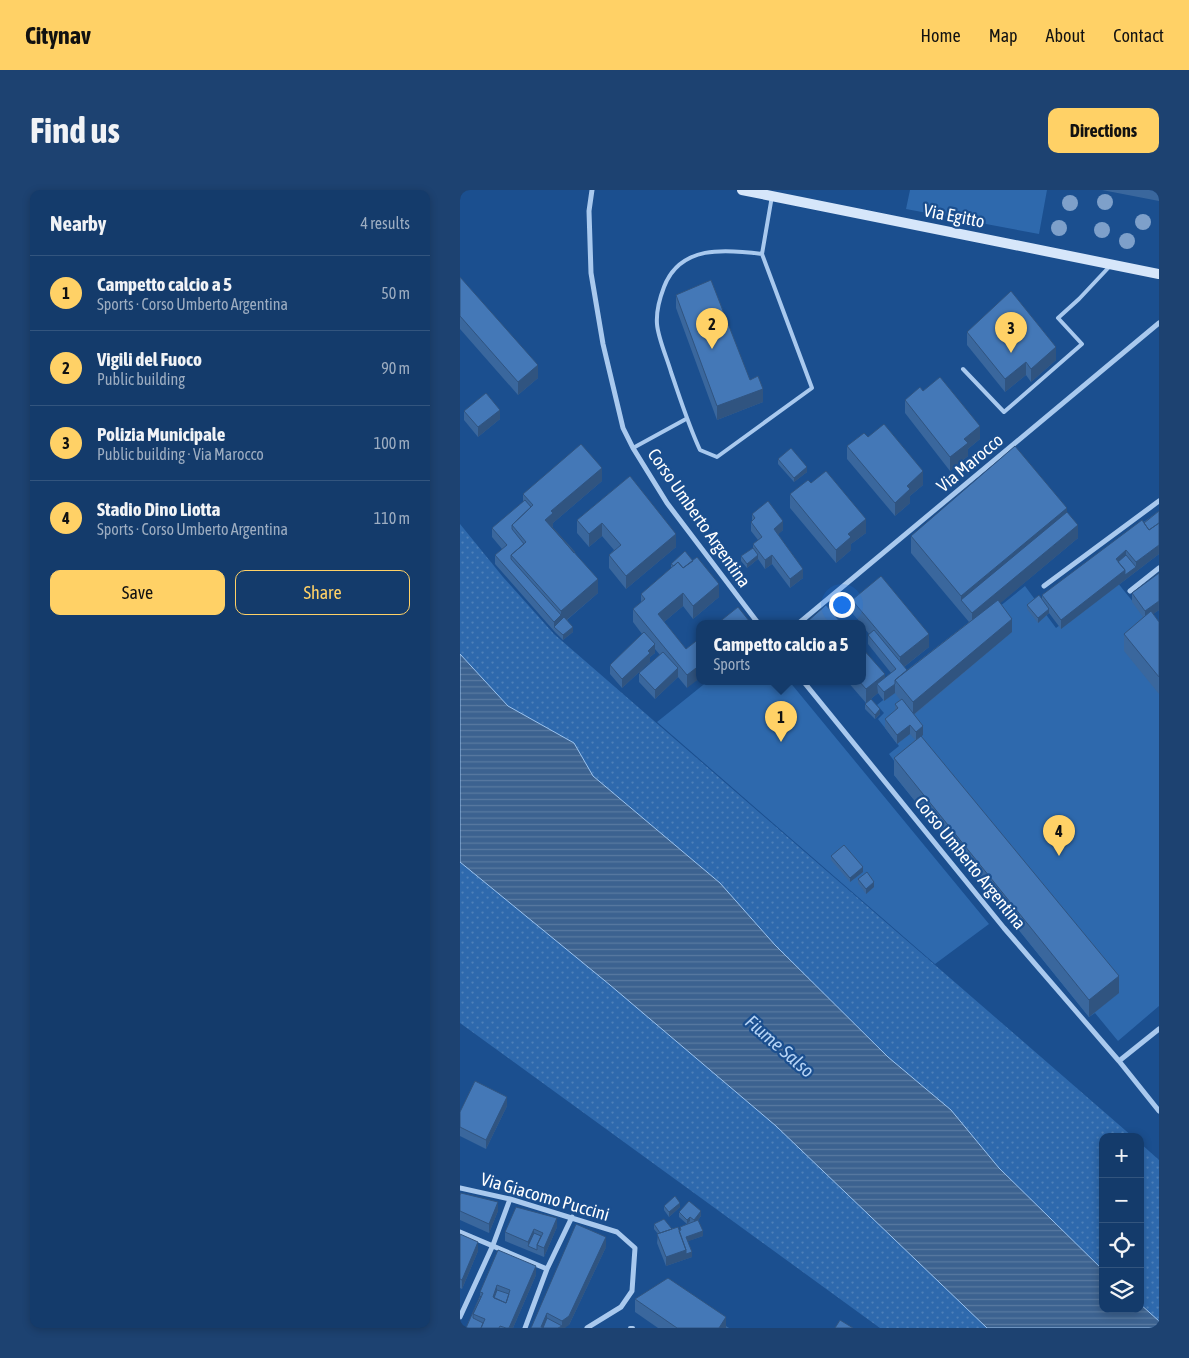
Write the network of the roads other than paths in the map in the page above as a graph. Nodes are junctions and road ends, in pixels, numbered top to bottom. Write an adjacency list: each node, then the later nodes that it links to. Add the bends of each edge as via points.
1 (592, 190): 10 (street, Corso Umberto Argentina, via 589,211 593,282 603,344 623,428)
2 (742, 190): 3 (street, Via Egitto)
3 (772, 196): 4 (lane); 5 (street, Via Egitto)
4 (762, 254): 9 (lane, via 729,250 697,255 678,264 667,278 658,303 657,326); 9 (lane, via 812,388 716,457 700,450)
5 (1111, 264): 6 (street, Via Egitto); 8 (lane, via 1058,318 1082,344 1004,412)
6 (1159, 274)
7 (1159, 323): 16 (street, Via Marocco)
8 (963, 369)
9 (686, 419): 10 (lane)
10 (633, 448): 15 (street, Corso Umberto Argentina, via 667,503)
11 (1159, 501): 13 (street)
12 (1159, 568): 14 (street)
13 (1044, 586)
14 (1130, 592)
15 (756, 620)
16 (803, 620)
17 (806, 685): 19 (street, Corso Umberto Argentina, via 1004,928)
18 (1159, 1029): 19 (street)
19 (1119, 1061): 20 (street, Corso Umberto Argentina)
20 (1159, 1111)
21 (460, 1188): 22 (street, Via Giacomo Puccini)
22 (510, 1199): 23 (street, Via Giacomo Puccini); 25 (street)
23 (572, 1217): 26 (street); 31 (street, Via Giacomo Puccini, via 617,1232 635,1248 632,1291 621,1307)
24 (460, 1232): 25 (street)
25 (493, 1245): 26 (street); 28 (street)
26 (547, 1269): 30 (street)
27 (460, 1299): 28 (street)
28 (467, 1302): 29 (street)
29 (460, 1318)
30 (525, 1328)
31 (587, 1328)

